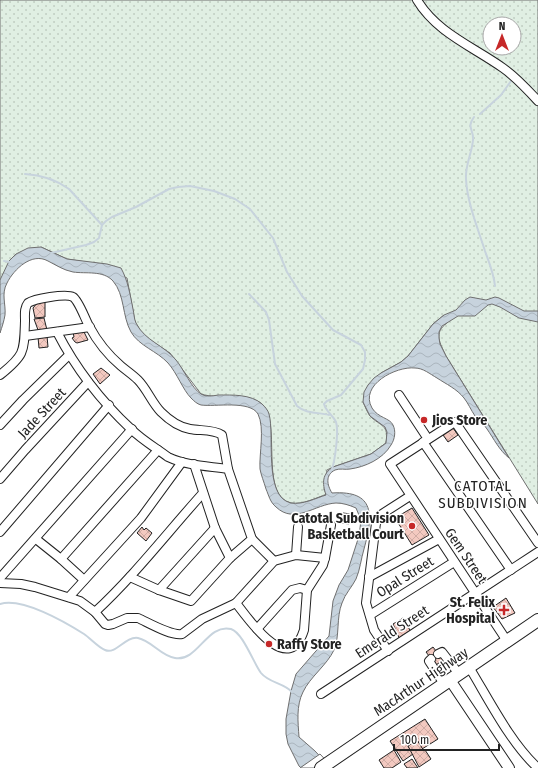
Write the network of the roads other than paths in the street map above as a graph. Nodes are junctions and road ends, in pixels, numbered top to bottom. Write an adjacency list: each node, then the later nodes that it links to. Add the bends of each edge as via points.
1 (417, 0): 2 (street, via 433,22 504,68)
2 (538, 101)
3 (90, 327): 4 (street); 5 (street, via 72,297 37,299 26,306); 17 (street, via 111,357 137,379 168,418 189,429 222,435)
4 (56, 332): 5 (street); 6 (street)
5 (25, 336): 7 (street, via 20,358)
6 (69, 355): 8 (street); 11 (street)
7 (0, 375)
8 (88, 382): 10 (street); 18 (street, Jade Street)
9 (399, 395): 13 (street)
10 (109, 405): 12 (street); 24 (street)
11 (0, 425)
12 (132, 429): 14 (street); 25 (street)
13 (426, 441): 20 (street, Gem Street, via 390,464); 28 (street, via 455,422); 36 (street)
14 (158, 450): 15 (street, via 168,458); 33 (street)
15 (182, 462): 16 (street); 40 (street, via 141,518)
16 (194, 464): 17 (street); 19 (street)
17 (228, 468): 26 (street)
18 (0, 479)
19 (203, 493): 23 (street); 37 (street)
20 (410, 496): 27 (street, Gem Street); 38 (street, via 382,514 376,523)
21 (331, 525): 32 (street)
22 (298, 527): 30 (street)
23 (215, 528): 31 (street); 42 (street)
24 (0, 532)
25 (36, 539): 33 (street); 39 (street)
26 (252, 539): 31 (street); 34 (street)
27 (439, 539): 35 (street, Gem Street); 38 (street)
28 (538, 543)
29 (538, 552): 36 (street, Emerald Street)
30 (296, 555): 32 (street); 34 (street)
31 (230, 558): 42 (street, via 191,601)
32 (326, 558): 43 (street)
33 (61, 559): 40 (street)
34 (274, 561): 46 (street)
35 (454, 562): 44 (street, Gem Street); 48 (street, Opal Street)
36 (511, 570): 44 (street, Emerald Street)
37 (130, 577): 42 (street); 47 (street)
38 (369, 577): 48 (street, via 366,603)
39 (0, 578)
40 (84, 580): 45 (street)
41 (0, 583): 45 (street, via 21,584)
42 (159, 590)
43 (307, 590): 50 (street, via 292,590); 50 (street, via 304,630 292,646 276,646)
44 (476, 594): 51 (street, Gem Street); 52 (street, Emerald Street)
45 (69, 597): 47 (street, via 80,601)
46 (236, 603): 47 (street, via 206,616 179,635 132,617 108,625 102,622); 50 (street)
47 (95, 612)
48 (370, 615): 52 (street, via 374,630)
49 (537, 622): 51 (highway, MacArthur Highway)
50 (257, 629)
51 (507, 641): 55 (highway, MacArthur Highway)
52 (388, 651): 57 (street, Emerald Street)
53 (438, 654): 56 (street, via 442,652)
54 (431, 659): 56 (street, via 429,661)
55 (469, 667): 56 (highway, MacArthur Highway); 60 (street, via 510,734)
56 (451, 680): 58 (highway, MacArthur Highway); 59 (main road)
57 (321, 694)
58 (326, 765)
59 (509, 768)
60 (538, 768)

